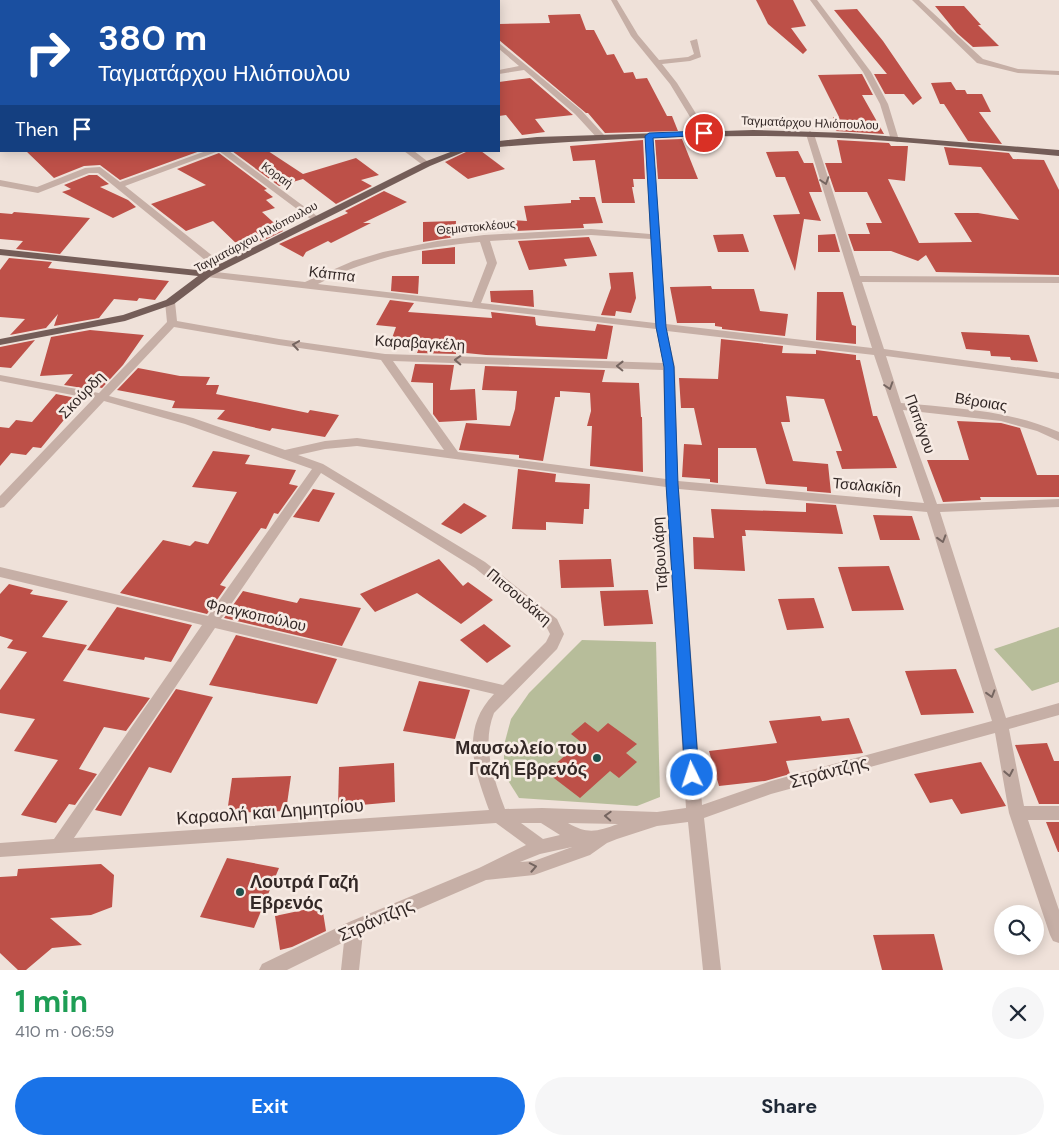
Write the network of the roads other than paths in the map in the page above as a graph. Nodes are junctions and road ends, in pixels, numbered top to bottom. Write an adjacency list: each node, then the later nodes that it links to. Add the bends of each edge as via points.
1 (614, 0): 6 (street)
2 (813, 0): 14 (street, via 867,72 884,104)
3 (915, 0): 9 (street, via 980,61 1018,71)
4 (694, 41): 6 (street, via 698,55 690,59)
5 (500, 46): 7 (street)
6 (655, 62): 10 (street)
7 (526, 67): 8 (street); 13 (street, via 578,112)
8 (500, 72)
9 (1059, 73)
10 (704, 133): 11 (main road, Ταγματάρχου Ηλιόπουλου); 12 (main road, Ταγματάρχου Ηλιόπουλου)
11 (810, 134): 14 (main road, Ταγματάρχου Ηλιόπουλου); 30 (street, Παπάγου, one-way to 30)
12 (649, 136): 13 (main road, Ταγματάρχου Ηλιόπουλου); 25 (street, Ταβουλάρη)
13 (601, 137): 15 (main road, Ταγματάρχου Ηλιόπουλου)
14 (895, 140): 20 (main road, Ταγματάρχου Ηλιόπουλου)
15 (500, 144)
16 (212, 152): 23 (street)
17 (224, 152): 24 (street, Κοραή)
18 (409, 152): 21 (street)
19 (459, 152): 21 (main road, Ταγματάρχου Ηλιόπουλου)
20 (1058, 153)
21 (427, 164): 24 (main road, Ταγματάρχου Ηλιόπουλου)
22 (0, 182): 23 (street, via 38,190 97,169)
23 (119, 185): 28 (street)
24 (316, 219): 28 (main road, Ταγματάρχου Ηλιόπουλου)
25 (656, 237): 26 (street, Θεμιστοκλέους, via 592,232); 36 (street, Ταβουλάρη)
26 (484, 238): 32 (street, Θεμιστοκλέους, via 434,243 386,255 331,273); 34 (street, via 492,264)
27 (0, 252): 29 (main road, Κάππα)
28 (220, 267): 29 (main road, Ταγματάρχου Ηλιόπουλου)
29 (207, 274): 32 (street, Κάππα); 33 (main road, Ταγματάρχου Ηλιόπουλου)
30 (856, 279): 31 (street); 38 (street, Παπάγου)
31 (1059, 280)
32 (306, 286): 34 (street, Κάππα)
33 (170, 302): 35 (street); 37 (main road, Ταγματάρχου Ηλιόπουλου, via 125,318)
34 (475, 306): 36 (street, Κάππα)
35 (172, 323): 39 (street, Καραβαγκέλη, one-way to 35); 43 (street, Σκούρδη)
36 (661, 327): 38 (street, Κάππα); 40 (street, Ταβουλάρη)
37 (0, 342)
38 (878, 352): 41 (street, Κάππα); 44 (street, Παπάγου, one-way to 44)
39 (385, 357): 40 (street, Καραβαγκέλη, one-way to 39); 47 (street)
40 (669, 367): 49 (street, Ταβουλάρη)
41 (1059, 376)
42 (0, 378): 43 (street, Πιτσουδάκη)
43 (101, 397): 46 (street, Πιτσουδάκη, via 189,421); 51 (street, Σκούρδη)
44 (896, 406): 45 (street, Βέροιας, via 997,418 1035,426); 52 (street, Παπάγου)
45 (1059, 437)
46 (284, 454): 47 (street, Τσαλακίδη, via 357,442); 48 (street, Πιτσουδάκη)
47 (454, 455): 49 (street, Τσαλακίδη)
48 (319, 468): 54 (street); 55 (street, Πιτσουδάκη, via 480,565 552,623 557,634 552,645)
49 (672, 484): 52 (street, Τσαλακίδη); 60 (street, Ταβουλάρη)
50 (1059, 503): 52 (street, Τσαλακίδη)
51 (0, 504)
52 (932, 508): 57 (street, Παπάγου, one-way to 57)
53 (0, 572): 54 (street, Φραγκοπούλου)
54 (212, 621): 55 (street, Φραγκοπούλου); 66 (street)
55 (504, 691): 62 (street, Πιτσουδάκη, via 488,710 481,727 483,770)
56 (1059, 709): 57 (street, Στράντζης)
57 (1000, 725): 58 (street, Παπάγου, one-way to 58); 60 (street, Στράντζης, via 771,788)
58 (1017, 813): 59 (street); 70 (street, Παπάγου)
59 (1059, 813)
60 (695, 814): 63 (street, Στράντζης); 73 (street, Ταβουλάρη)
61 (542, 815): 62 (street, Καραολή και Δημητρίου); 63 (street, Καραολή και Δημητρίου, one-way to 61); 64 (street, via 571,833)
62 (499, 816): 65 (street); 66 (street, Καραολή και Δημητρίου)
63 (656, 819): 64 (street, Στράντζης)
64 (601, 838): 65 (street, Στράντζης, via 576,838); 68 (street, Στράντζης, one-way to 64, via 534,868 584,850)
65 (539, 845): 68 (street, Στράντζης)
66 (59, 846): 67 (street, Καραολή και Δημητρίου)
67 (0, 850)
68 (485, 873): 69 (street, Στράντζης)
69 (355, 928): 71 (street, Στράντζης); 72 (street)
70 (1059, 935)
71 (268, 970)
72 (350, 970)
73 (712, 970)

